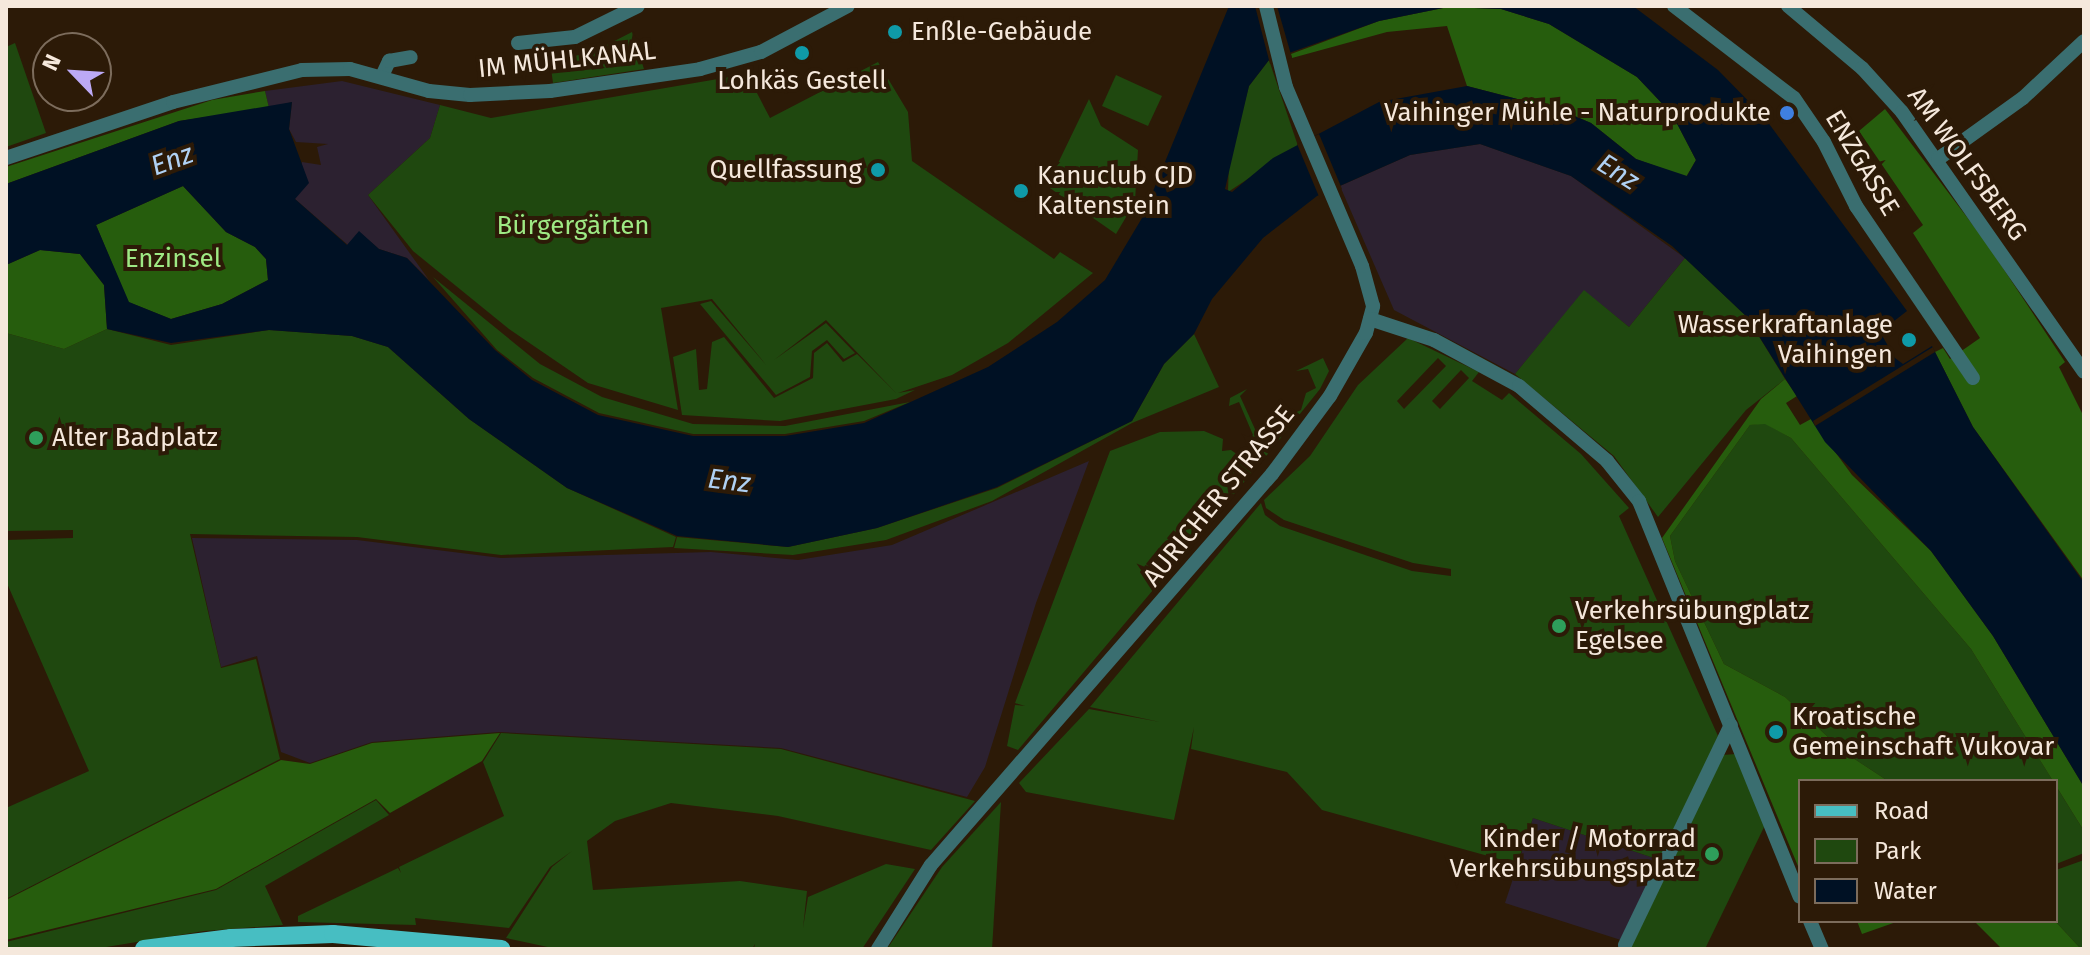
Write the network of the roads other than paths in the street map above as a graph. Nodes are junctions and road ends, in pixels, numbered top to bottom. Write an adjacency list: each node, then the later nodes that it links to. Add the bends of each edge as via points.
1 (638, 6): 7 (street, via 575,37)
2 (848, 6): 9 (street, IM MÜHLKANAL, via 761,52 677,73 491,95 435,92)
3 (1266, 6): 12 (street, via 1307,139 1362,266 1373,306)
4 (1674, 6): 14 (street, ENZGASSE, via 1794,98 1824,142 1856,206)
5 (1788, 6): 11 (street, AM WOLFSBERG, via 1862,68)
6 (2084, 41): 11 (street, via 2023,98)
7 (518, 43)
8 (411, 57): 9 (street, via 389,61)
9 (382, 76): 10 (street, IM MÜHLKANAL, via 329,67 283,73)
10 (6, 158)
11 (1938, 159): 13 (street, AM WOLFSBERG)
12 (1370, 319): 15 (street, via 1402,326 1491,368 1543,404 1607,461 1654,528); 21 (street, AURICHER STRASSE, via 1330,396 1272,474 931,865)
13 (2084, 372)
14 (1973, 378)
15 (1731, 725): 16 (street); 18 (street)
16 (1798, 892)
17 (1811, 923): 22 (street)
18 (1625, 945)
19 (144, 949): 20 (main road, via 231,938 333,934)
20 (501, 949)
21 (878, 949)
22 (1822, 949)

